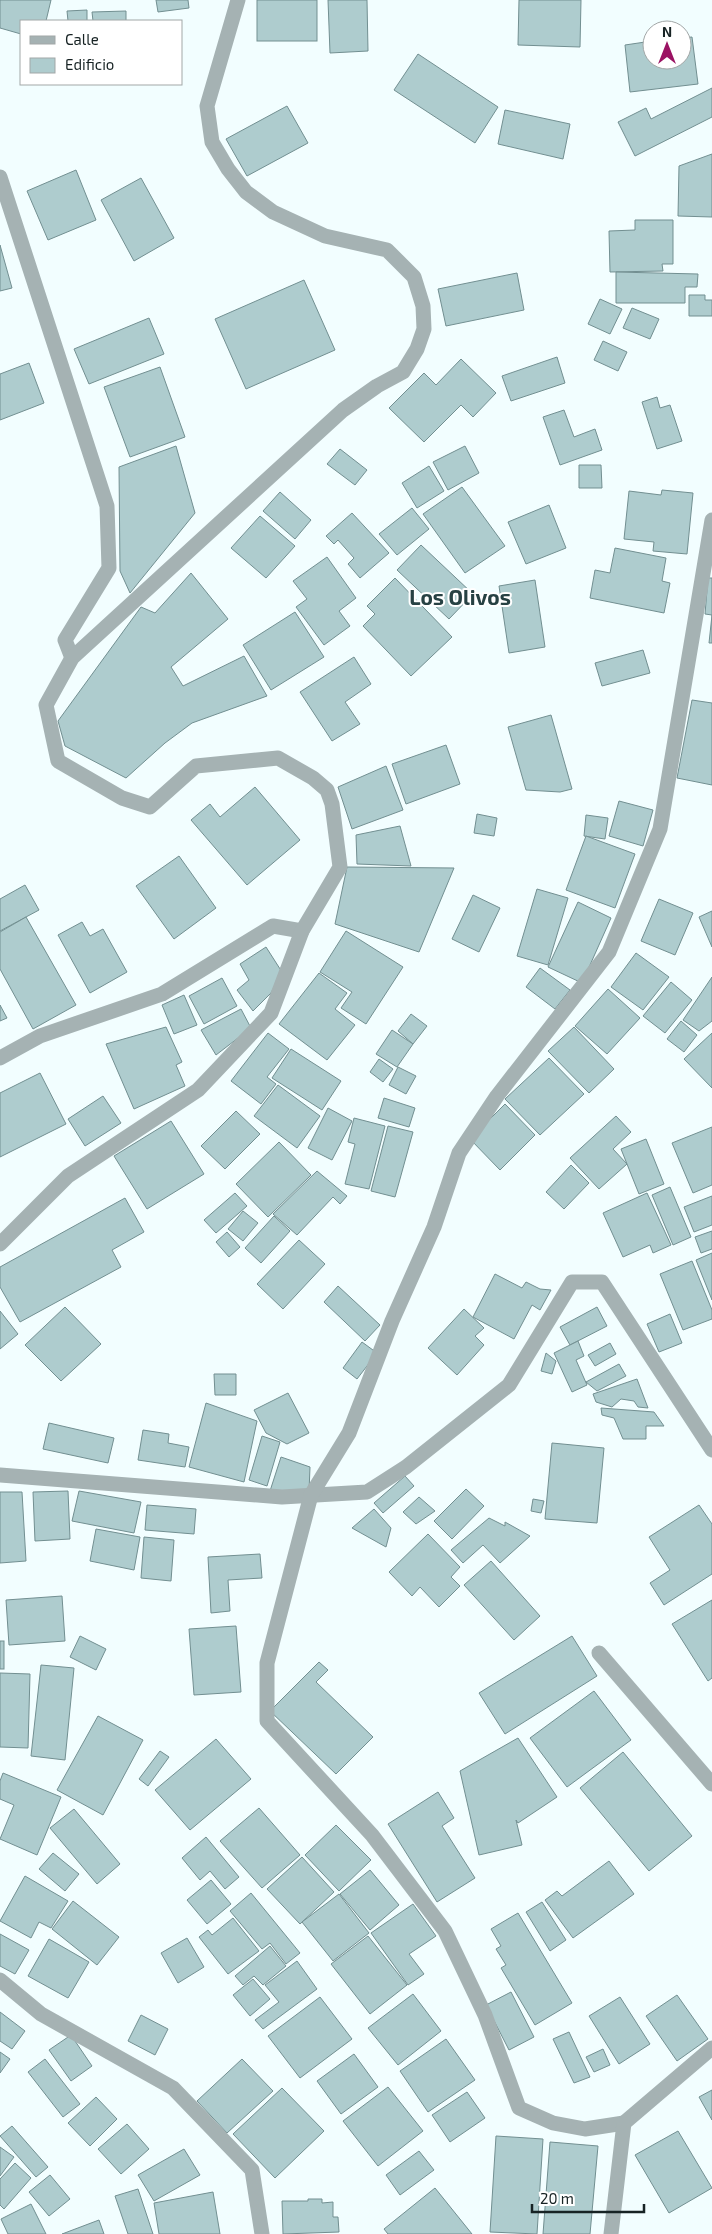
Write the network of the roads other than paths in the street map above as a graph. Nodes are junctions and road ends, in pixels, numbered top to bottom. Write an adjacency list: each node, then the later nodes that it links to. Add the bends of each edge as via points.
1 (238, 0): 4 (street, via 207,106 212,142 246,192 273,212 325,236 387,250 414,277 423,306 424,329 403,372 343,410)
2 (0, 177): 4 (street, via 108,506 109,568 64,640)
3 (712, 520): 10 (street, via 660,829 609,952 497,1096 459,1153 434,1227 392,1321 349,1433)
4 (72, 658): 5 (street, via 46,706 58,761 122,798 150,807 196,766 278,758 327,790 332,804 340,867)
5 (302, 931): 6 (street, via 273,926 162,994 40,1036); 7 (street, via 271,1013 198,1090 68,1176)
6 (0, 1058)
7 (0, 1244)
8 (712, 1450): 10 (street, via 602,1282 572,1282 509,1386 406,1467 366,1492)
9 (0, 1475): 10 (street, via 282,1497)
10 (311, 1495): 15 (street, via 267,1663 267,1720 372,1835 445,1932 485,2015 519,2108 552,2122 585,2129)
11 (599, 1653): 12 (street)
12 (712, 1784)
13 (0, 1980): 16 (street, via 41,2014 172,2088 252,2170)
14 (712, 2048): 15 (street)
15 (624, 2123): 17 (street)
16 (262, 2234)
17 (611, 2234)

